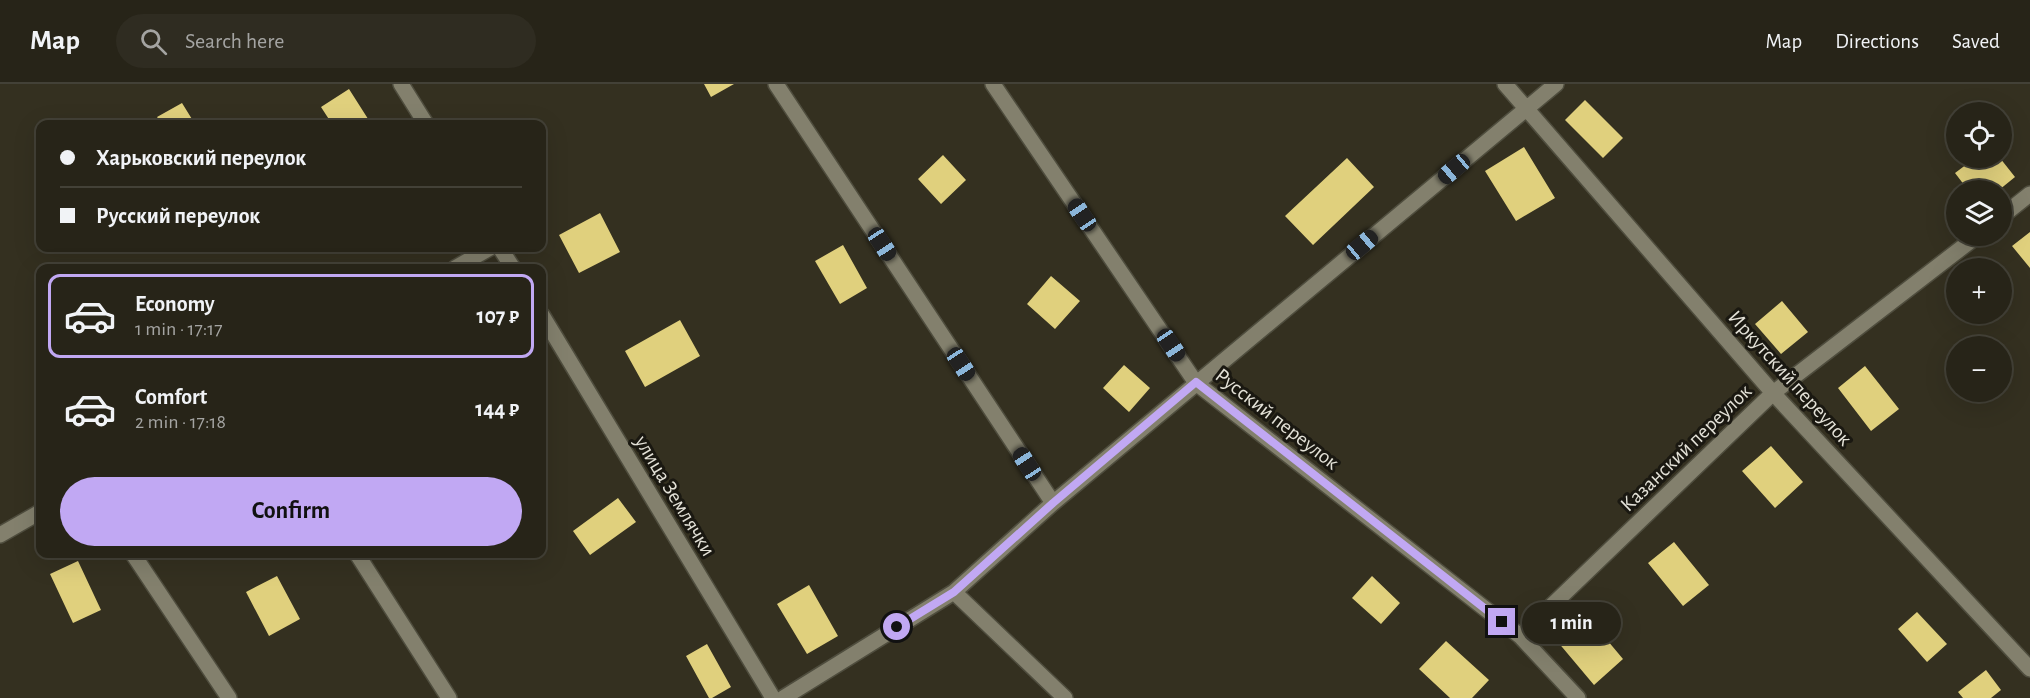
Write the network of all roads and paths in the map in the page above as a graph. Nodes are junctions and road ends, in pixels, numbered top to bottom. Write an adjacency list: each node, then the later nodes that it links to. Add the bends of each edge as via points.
1 (401, 84): 7 (street)
2 (776, 84): 16 (street)
3 (993, 84): 14 (street, Русский переулок)
4 (1505, 84): 6 (street, Иркутский переулок)
5 (1556, 84): 6 (street)
6 (1527, 108): 14 (street); 15 (street, Иркутский переулок)
7 (424, 120)
8 (2030, 195): 9 (street)
9 (2012, 209)
10 (1964, 246): 15 (street, Казанский переулок)
11 (483, 252): 12 (street)
12 (462, 264)
13 (546, 322): 26 (street, улица Землячки)
14 (1196, 382): 16 (street); 22 (street, Русский переулок)
15 (1773, 393): 22 (street, Казанский переулок); 23 (street, Иркутский переулок)
16 (1053, 503): 21 (street)
17 (36, 514): 18 (street)
18 (0, 534)
19 (136, 558): 24 (street)
20 (360, 558): 25 (street)
21 (954, 592): 27 (street); 28 (street)
22 (1520, 636): 29 (street, Русский переулок)
23 (2030, 669)
24 (229, 698)
25 (449, 698)
26 (773, 698)
27 (783, 698)
28 (1065, 698)
29 (1578, 698)

